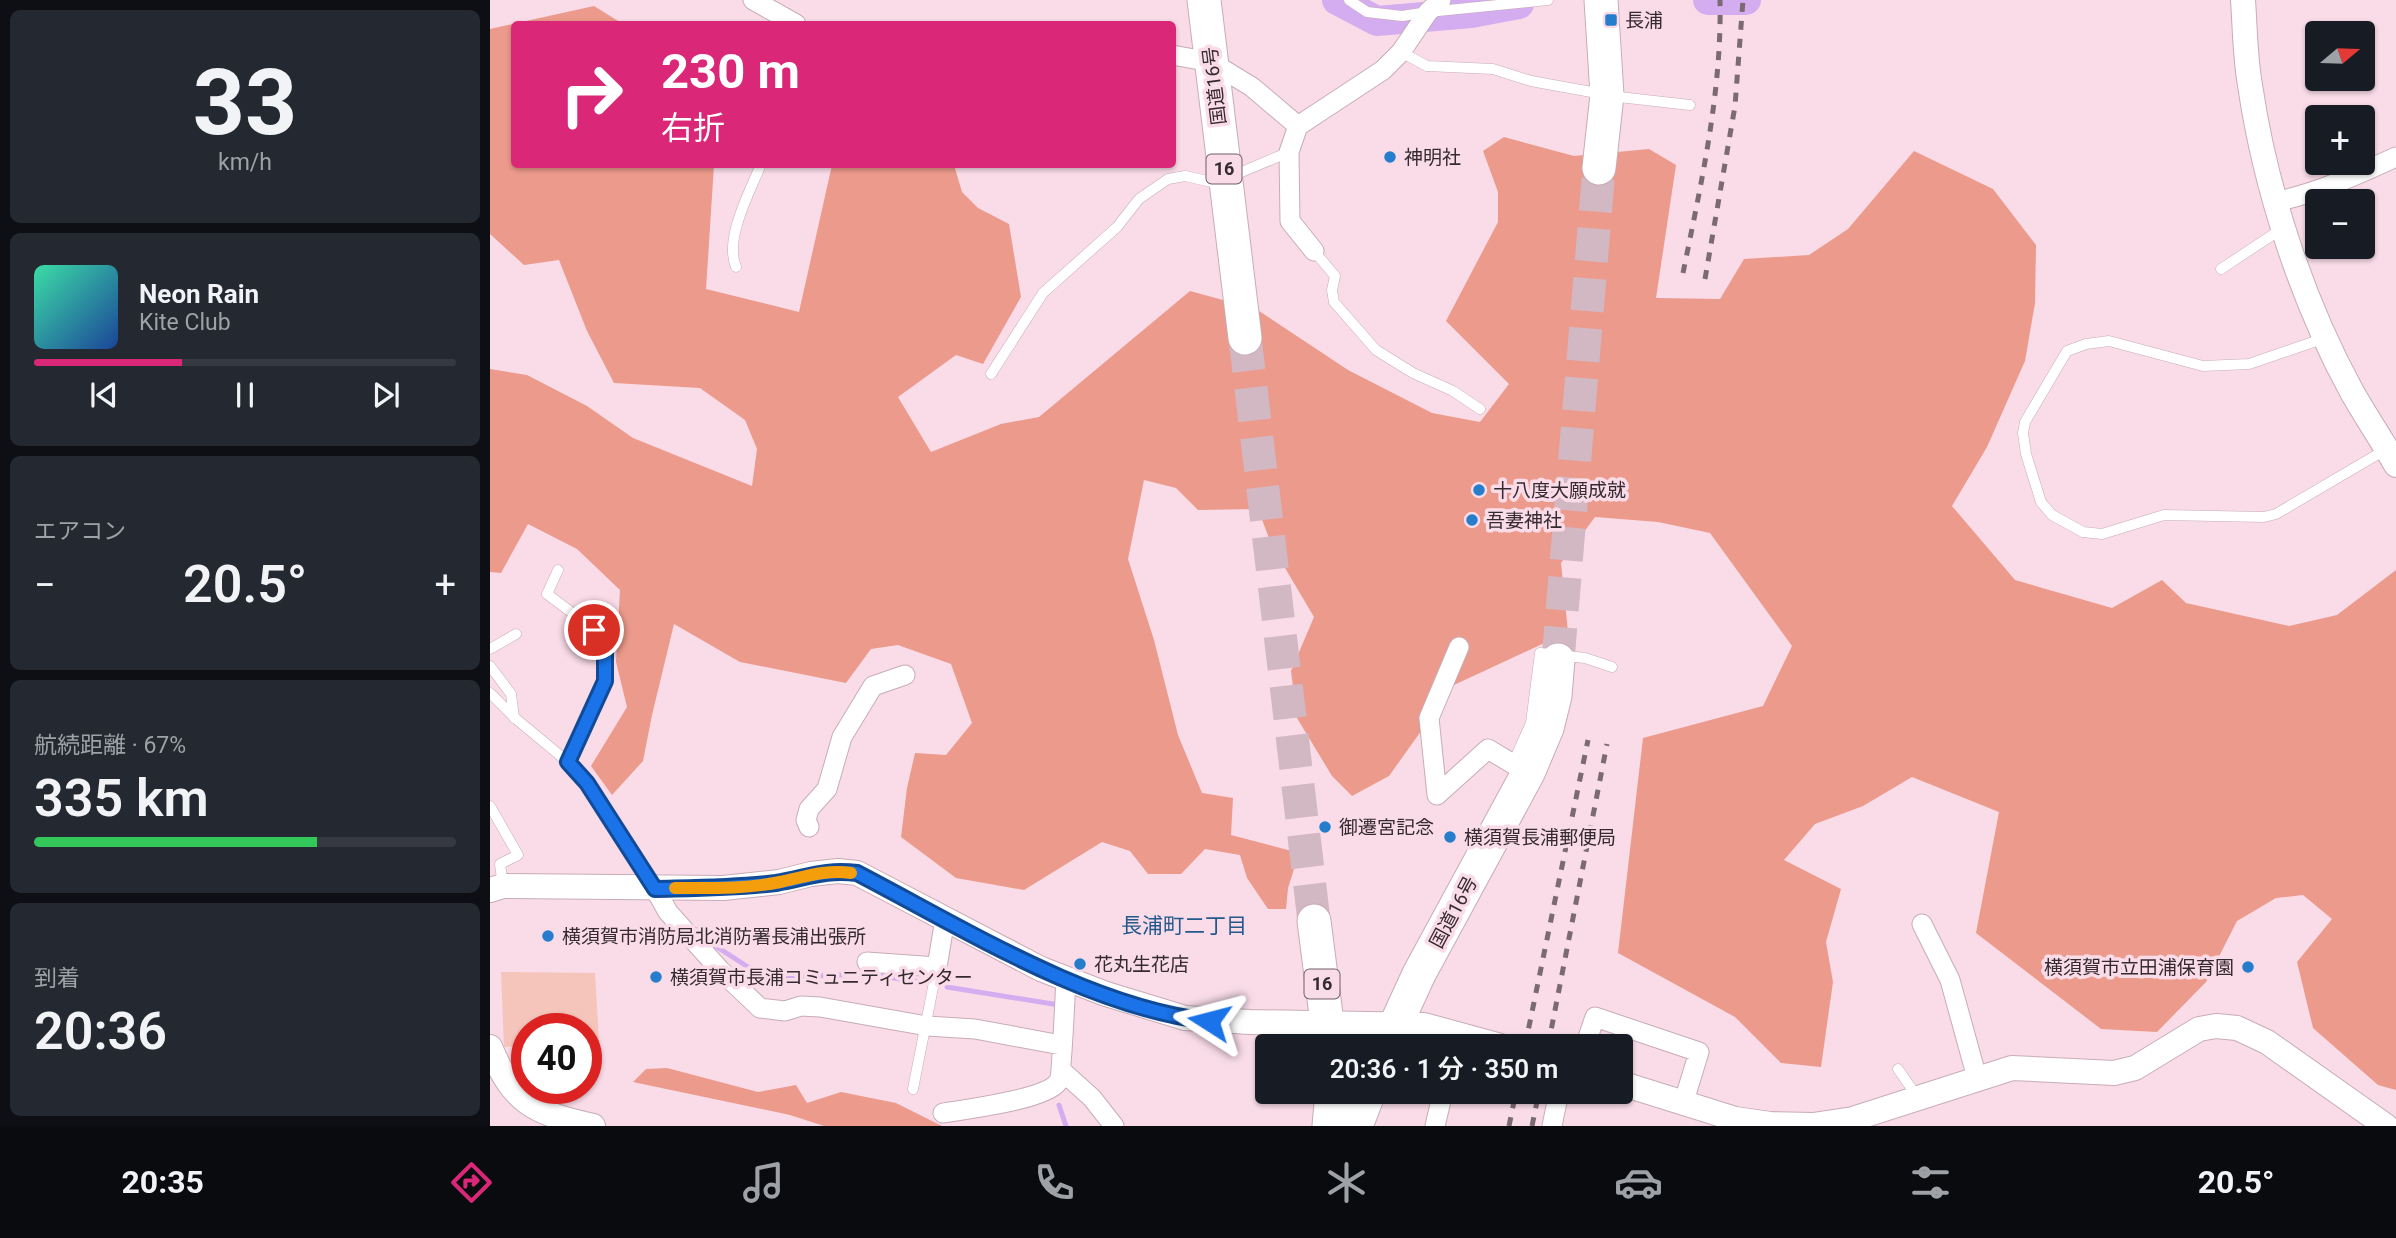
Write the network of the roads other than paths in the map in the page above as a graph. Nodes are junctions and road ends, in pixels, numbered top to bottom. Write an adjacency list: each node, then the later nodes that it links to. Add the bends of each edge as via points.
1 (753, 0): 8 (street)
2 (1204, 0): 11 (highway, 国道16号 / 16)
3 (1349, 0): 7 (lane, via 1367,12 1402,16)
4 (1548, 0): 7 (lane)
5 (1601, 0): 12 (highway)
6 (2243, 0): 20 (street, via 2249,85)
7 (1435, 6): 9 (street)
8 (791, 21)
9 (1401, 52): 12 (lane, via 1427,65 1493,69); 14 (street)
10 (1176, 56): 11 (street)
11 (1211, 62): 14 (street, via 1252,87); 19 (highway, 国道16号 / 16)
12 (1607, 95): 13 (lane); 18 (highway)
13 (1690, 105)
14 (1298, 126): 15 (street)
15 (1289, 152): 19 (lane); 22 (street, via 1290,221)
16 (2396, 157): 20 (street)
17 (760, 168): 23 (lane, via 733,242)
18 (1599, 168)
19 (1225, 179): 25 (highway, 国道16号 / 16); 27 (lane, via 1168,179 1139,199 1117,227 1044,293)
20 (2275, 202): 21 (street)
21 (2283, 228): 24 (lane); 26 (street)
22 (1314, 251): 28 (lane, via 1335,276 1334,302 1376,350)
23 (736, 267)
24 (2221, 269)
25 (1245, 338)
26 (2326, 338): 29 (street); 29 (lane, via 2249,364 2203,366 2109,341 2067,351 2023,433 2042,502 2052,515 2084,532 2102,534 2164,515 2264,517)
27 (991, 374)
28 (1480, 409)
29 (2391, 457)
30 (558, 570): 40 (lane, via 547,594 594,630 605,647 605,681)
31 (516, 634): 33 (lane)
32 (1459, 647): 41 (street, via 1429,718 1437,795 1488,749)
33 (490, 649)
34 (1558, 660): 41 (highway, 国道16号, via 1547,728)
35 (490, 666): 39 (lane, via 511,694)
36 (1612, 667): 41 (lane, via 1585,658 1540,653)
37 (905, 675): 43 (street, via 873,686 842,737 827,789 809,809)
38 (490, 693): 39 (lane)
39 (514, 718): 40 (lane)
40 (568, 762): 45 (lane, via 587,783)
41 (1521, 768): 56 (highway, 国道16号)
42 (490, 806): 44 (lane, via 518,855 500,864)
43 (808, 827)
44 (497, 888): 45 (street)
45 (655, 889): 46 (street, via 723,888 838,871 857,873); 52 (street, via 668,912 760,1008 820,1007)
46 (945, 919): 50 (street); 51 (street)
47 (1314, 921): 53 (highway, 16)
48 (1922, 924): 64 (street, via 1950,980)
49 (867, 961): 50 (street)
50 (937, 967): 52 (lane)
51 (1066, 979): 53 (street, via 1185,1018); 60 (street)
52 (927, 1026): 60 (street, via 975,1029); 66 (lane)
53 (1328, 1034)
54 (1370, 1034): 55 (highway, via 1386,1025)
55 (1390, 1034)
56 (1391, 1034)
57 (1394, 1034): 58 (street, via 1423,1025)
58 (1442, 1034)
59 (1589, 1034): 68 (street, via 1594,1017 1699,1052)
60 (1061, 1045): 63 (street)
61 (490, 1046): 76 (street, via 518,1097 544,1113)
62 (1898, 1069): 67 (lane)
63 (1062, 1071): 74 (street, via 1059,1082 1047,1091); 77 (street)
64 (1977, 1078): 67 (street); 83 (street, via 2012,1068 2114,1073 2134,1068 2199,1029 2236,1028 2267,1042)
65 (1633, 1087): 68 (street)
66 (913, 1089)
67 (1918, 1098): 75 (street, via 1853,1119)
68 (1684, 1101): 75 (street, via 1735,1119)
69 (1331, 1104): 78 (highway)
70 (1343, 1104): 79 (highway)
71 (1364, 1104): 80 (highway)
72 (1440, 1104): 81 (street)
73 (1557, 1104): 82 (street)
74 (943, 1113)
75 (1770, 1125)
76 (593, 1126)
77 (1114, 1126)
78 (1329, 1126)
79 (1335, 1126)
80 (1356, 1126)
81 (1435, 1126)
82 (1552, 1126)
83 (2386, 1126)

